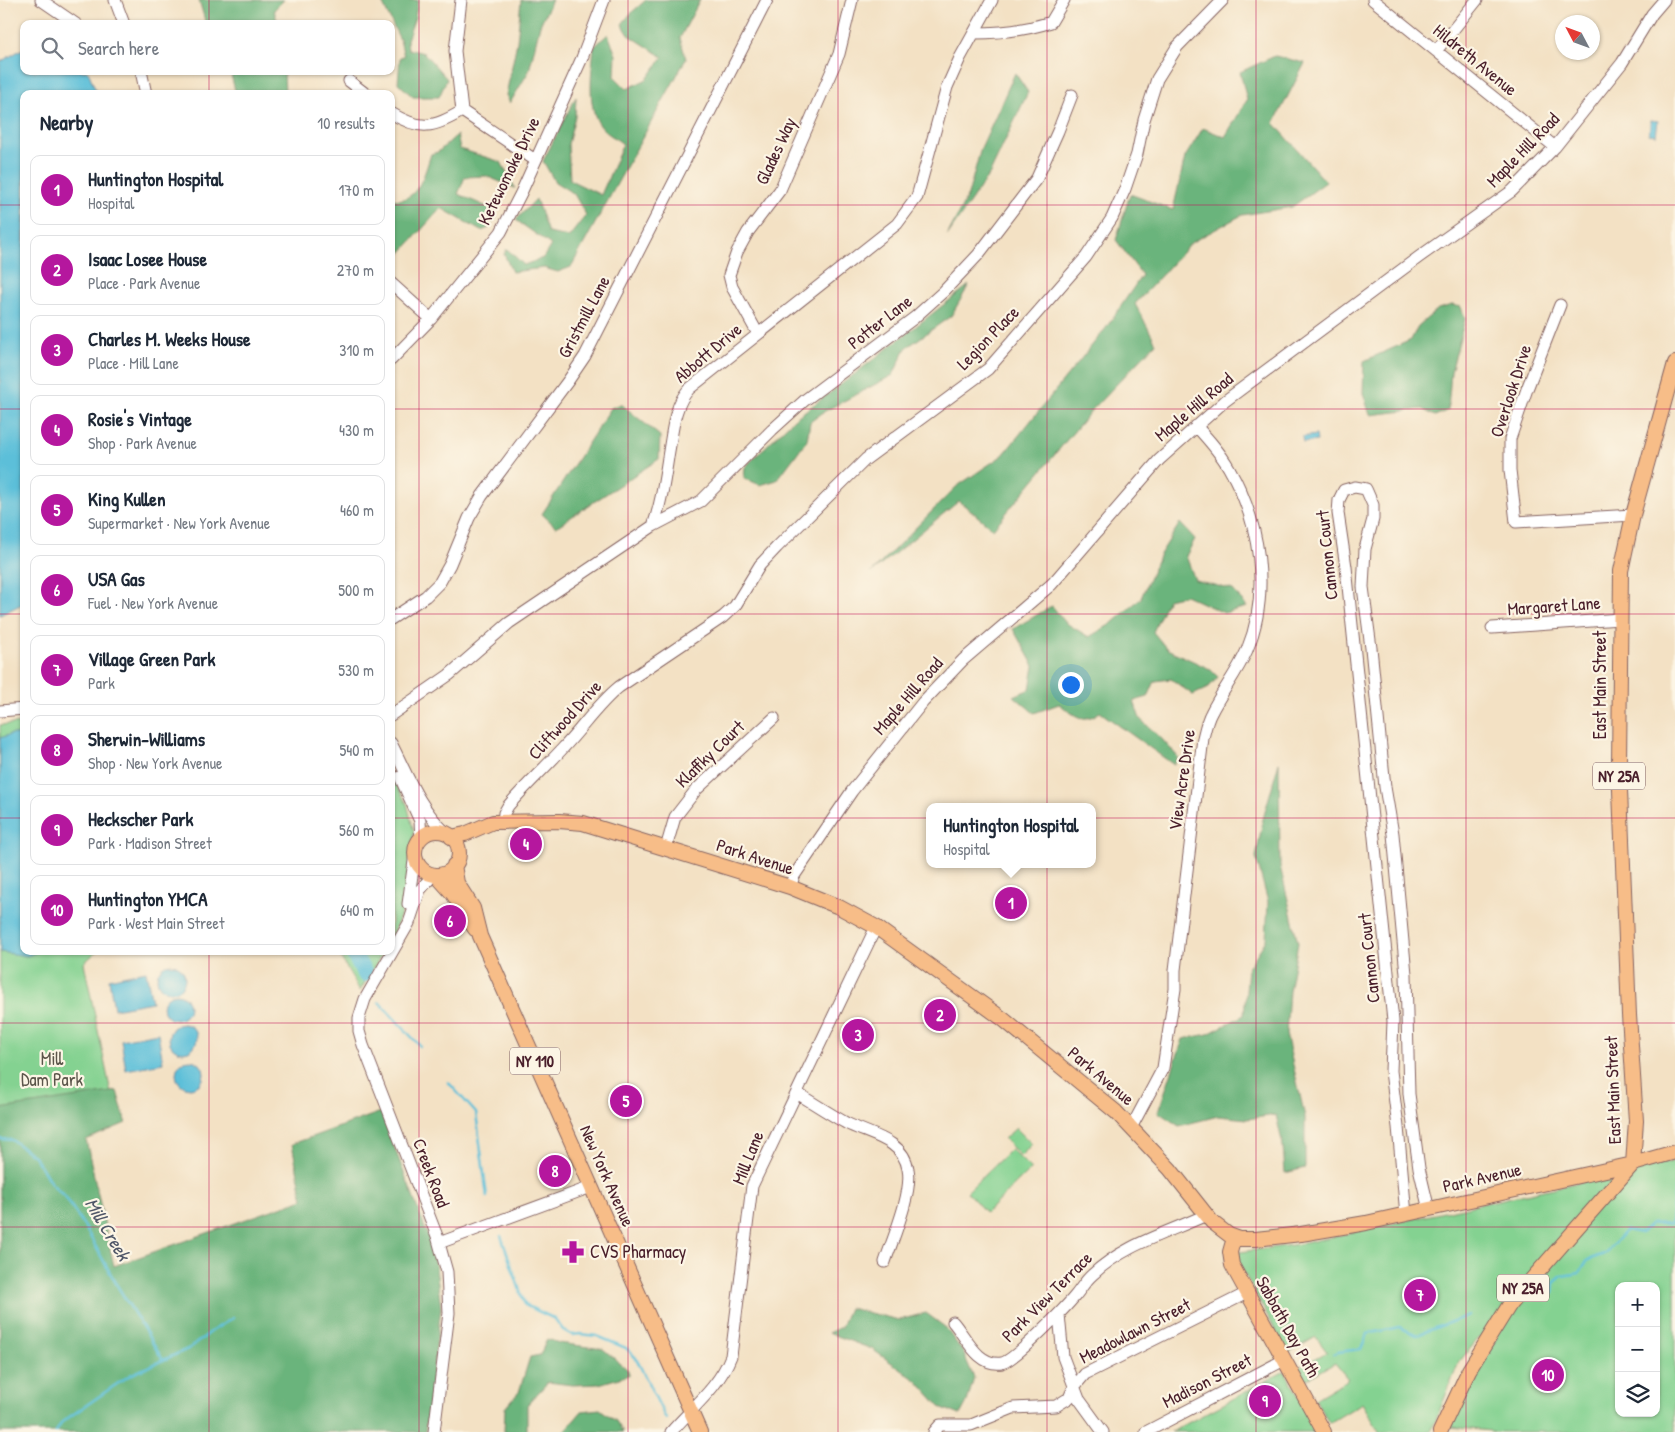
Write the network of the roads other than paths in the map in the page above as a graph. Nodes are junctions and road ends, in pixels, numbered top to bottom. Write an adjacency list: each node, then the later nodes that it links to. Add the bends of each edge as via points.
1 (42, 0): 13 (street)
2 (115, 0): 14 (street)
3 (461, 0): 22 (street, via 456,51)
4 (604, 0): 25 (street, Ketewomoke Drive, via 582,58)
5 (767, 0): 35 (street, Gristmill Lane, via 585,356 479,501 440,582)
6 (852, 0): 29 (street, Glades Way, via 839,54 780,190 740,245 729,275 732,287)
7 (992, 0): 15 (street, Abbott Drive)
8 (1064, 0): 15 (street, via 1052,22 998,33)
9 (1224, 0): 40 (street, Legion Place, via 1177,47 1157,79 1125,189 1112,218 1086,257 988,369 866,459 760,565 735,606)
10 (1373, 0): 16 (street, Hildreth Avenue)
11 (1477, 0): 16 (street)
12 (1664, 0): 24 (street, Maple Hill Road, via 1622,63)
13 (70, 20)
14 (122, 20)
15 (976, 32): 29 (street, Abbott Drive, via 947,87 917,197 908,211 897,224)
16 (1436, 51): 24 (street, Hildreth Avenue)
17 (142, 75): 19 (street)
18 (348, 81): 20 (street)
19 (145, 90)
20 (360, 90)
21 (1072, 95): 34 (street, Potter Lane, via 1037,178 978,255 944,291 914,318 805,400 701,501)
22 (462, 111): 23 (street, via 425,126); 25 (street)
23 (395, 115)
24 (1554, 147): 32 (street, Maple Hill Road, via 1512,191 1225,401)
25 (535, 160): 28 (street, Ketewomoke Drive, via 501,232)
26 (395, 286): 28 (street)
27 (1560, 305): 33 (street, Overlook Drive, via 1510,439 1516,522)
28 (431, 318): 30 (street, Ketewomoke Drive)
29 (758, 334): 34 (street, Abbott Drive, via 682,397)
30 (395, 356)
31 (1675, 363): 33 (main road, East Main Street / NY 25A)
32 (1196, 426): 57 (street, Maple Hill Road, via 1159,460 1052,584 963,660 923,702 841,807 794,876); 70 (street, View Acre Drive, via 1229,467 1243,495 1255,531 1260,590 1256,621 1247,649 1210,714 1203,738 1163,1068)
33 (1633, 515): 36 (main road, East Main Street / NY 25A, via 1621,571)
34 (654, 526): 43 (street, via 516,618 449,675)
35 (395, 617)
36 (1620, 619): 37 (street, Margaret Lane); 72 (main road, East Main Street / NY 25A, via 1618,765 1636,1121)
37 (1492, 628)
38 (1369, 630): 39 (street); 39 (street, Cannon Court, via 1363,587 1365,549 1373,505 1366,490 1354,487 1344,490 1338,513); 47 (street, Cannon Court)
39 (1353, 632): 48 (street, Cannon Court)
40 (693, 637): 49 (street, Cliftwood Drive, via 605,698 588,721 508,806)
41 (20, 709): 42 (street)
42 (0, 711)
43 (395, 712)
44 (774, 718): 53 (street, Klaffky Court, via 696,790 675,817)
45 (395, 751): 51 (street, NY 110, via 420,802)
46 (395, 768): 52 (street, via 420,821)
47 (1386, 796): 48 (street); 62 (street, Cannon Court, via 1394,834)
48 (1370, 800): 63 (street, Cannon Court)
49 (503, 823): 50 (main road, Park Avenue); 53 (main road, Park Avenue, via 582,823); 55 (main road, Park Avenue, via 474,839)
50 (485, 825): 51 (main road, via 458,826); 51 (main road, Park Avenue, via 465,834)
51 (444, 831): 52 (main road, via 431,832); 55 (main road, NY 110, via 456,843)
52 (421, 839): 54 (main road)
53 (666, 848): 57 (main road, Park Avenue)
54 (415, 854): 56 (main road, NY 110, via 421,866); 60 (street, Creek Road, via 410,896)
55 (456, 861): 56 (main road, via 447,873); 59 (main road, New York Avenue / NY 110, via 456,883 473,908)
56 (434, 875): 59 (main road, New York Avenue / NY 110, via 453,894); 60 (street, Creek Road, via 420,890 409,923)
57 (790, 887): 58 (main road, Park Avenue, via 839,907)
58 (876, 927): 67 (street, Mill Lane); 70 (main road, Park Avenue, via 1003,1019)
59 (480, 936): 73 (main road, New York Avenue / NY 110)
60 (399, 940): 61 (street, Creek Road)
61 (395, 947)
62 (1404, 948): 63 (street); 65 (street, Cannon Court)
63 (1386, 951): 66 (street, Cannon Court)
64 (390, 955): 78 (street, Creek Road, via 365,999 359,1031)
65 (1408, 1042): 66 (street); 68 (street, Cannon Court)
66 (1392, 1043): 69 (street, Cannon Court, via 1391,1071)
67 (797, 1093): 79 (street, via 848,1124 886,1139 905,1158 909,1170 908,1192); 86 (street, Mill Lane, via 752,1186 731,1356 708,1394)
68 (1413, 1123): 69 (street); 74 (street, Cannon Court)
69 (1398, 1127): 76 (street, Cannon Court)
70 (1131, 1128): 75 (main road, Park Avenue, via 1170,1169)
71 (1675, 1152): 72 (main road, Park Avenue)
72 (1633, 1164): 74 (main road, Park Avenue); 87 (main road, NY 25A, via 1510,1304 1469,1370)
73 (591, 1187): 78 (street); 86 (main road, New York Avenue / NY 110)
74 (1429, 1210): 76 (main road, Park Avenue)
75 (1206, 1215): 77 (main road, Park Avenue, via 1220,1230); 80 (main road, Sabbath Day Path); 82 (street, Park View Terrace, via 1112,1258 1091,1276)
76 (1406, 1215): 77 (main road, Park Avenue, via 1284,1236 1247,1240)
77 (1234, 1238): 80 (main road, via 1230,1252)
78 (439, 1243): 88 (street, Creek Road, via 450,1304)
79 (886, 1262)
80 (1232, 1265): 81 (main road, Sabbath Day Path)
81 (1247, 1293): 84 (main road, Sabbath Day Path); 85 (street, Meadowlawn Street, via 1086,1374)
82 (1059, 1314): 83 (street, Park View Terrace, via 1004,1363 990,1363 975,1353); 85 (street, via 1063,1357)
83 (953, 1322)
84 (1284, 1360): 93 (street, Madison Street); 94 (main road, Sabbath Day Path)
85 (1074, 1387): 91 (street, Meadowlawn Street, via 1069,1398 1056,1406 1013,1408 971,1425 940,1426); 92 (street, via 1092,1420)
86 (690, 1411): 89 (street, Mill Lane); 90 (main road, New York Avenue / NY 110)
87 (1440, 1431)
88 (434, 1432)
89 (671, 1432)
90 (700, 1432)
91 (934, 1432)
92 (1103, 1432)
93 (1146, 1432)
94 (1324, 1432)

